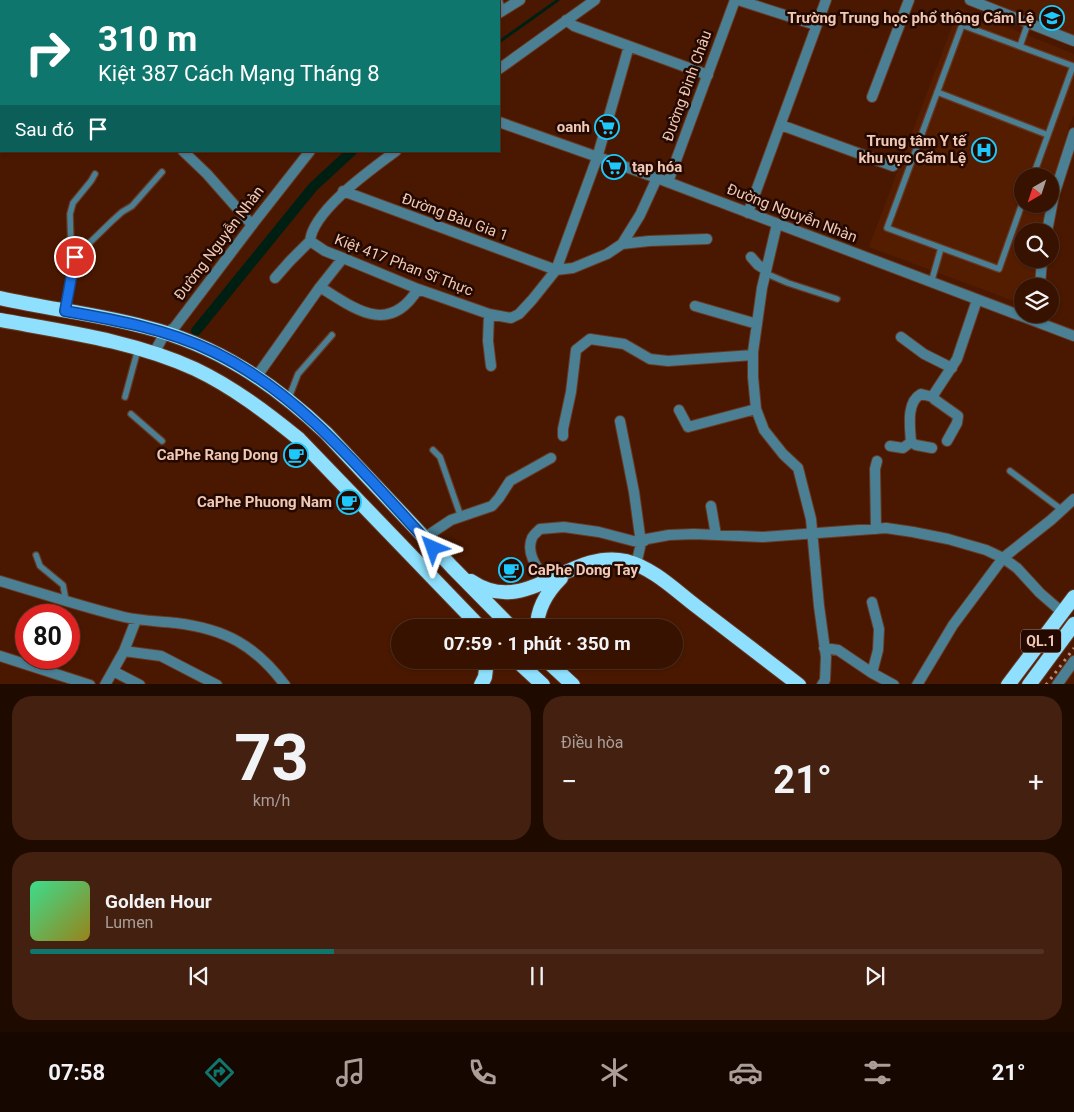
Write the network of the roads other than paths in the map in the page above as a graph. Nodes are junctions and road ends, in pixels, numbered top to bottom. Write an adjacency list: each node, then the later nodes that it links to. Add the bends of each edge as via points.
1 (520, 0): 7 (street)
2 (595, 0): 8 (street)
3 (736, 0): 10 (street); 15 (street, Đường Đinh Châu)
4 (826, 0): 10 (street)
5 (909, 0): 17 (street)
6 (970, 0): 9 (street)
7 (500, 8)
8 (566, 20): 12 (street); 14 (street)
9 (1028, 23): 11 (street); 13 (lane)
10 (816, 25): 19 (street)
11 (1074, 41)
12 (629, 46): 15 (street); 25 (street, Kiệt 417 Phan Sĩ Thực)
13 (1020, 46): 16 (lane, via 962,25); 21 (lane, via 1073,66)
14 (500, 68)
15 (708, 75): 31 (street, Đường Đinh Châu)
16 (937, 92): 21 (lane); 41 (lane, via 887,228)
17 (872, 97)
18 (500, 122): 25 (street, Đường Nguyễn Nhàn)
19 (780, 125): 26 (street); 33 (street)
20 (1074, 133): 35 (street)
21 (1048, 135): 27 (lane)
22 (183, 152): 37 (street, via 208,174)
23 (309, 152): 37 (street, Đường Nguyễn Nhàn)
24 (395, 152): 32 (street, Kiệt 417 Phan Sĩ Thực)
25 (597, 158): 30 (street, Đường Nguyễn Nhàn); 45 (street, Kiệt 417 Phan Sĩ Thực)
26 (893, 166)
27 (1035, 168)
28 (162, 172): 42 (lane, via 132,206)
29 (96, 174): 42 (lane, via 73,203 70,214 70,248)
30 (658, 178): 31 (street, Đường Nguyễn Nhàn); 40 (street)
31 (668, 182): 33 (street, Đường Nguyễn Nhàn)
32 (344, 191): 39 (street, Kiệt 417 Phan Sĩ Thực, via 314,227); 45 (street, Đường Bàu Gia 1)
33 (748, 213): 36 (street, Đường Nguyễn Nhàn)
34 (1019, 213): 41 (lane, via 999,269)
35 (1049, 223)
36 (777, 224): 46 (street); 48 (street, Đường Nguyễn Nhàn)
37 (252, 225): 61 (street, Đường Nguyễn Nhàn, via 174,328)
38 (707, 239): 40 (street)
39 (310, 241): 44 (street, Kiệt 417 Phan Sĩ Thực); 47 (street)
40 (622, 244): 45 (street, via 573,268)
41 (941, 248): 48 (lane)
42 (75, 257): 55 (lane)
43 (751, 257): 46 (street)
44 (343, 258): 49 (street); 50 (street, Kiệt 417 Phan Sĩ Thực)
45 (556, 270): 57 (street, Kiệt 417 Phan Sĩ Thực, via 519,314 511,318)
46 (766, 271): 52 (lane, via 788,283); 60 (street)
47 (275, 278)
48 (931, 283): 53 (street, Đường Nguyễn Nhàn)
49 (320, 287): 50 (street, via 354,307 384,316 402,307); 70 (street)
50 (418, 289): 57 (street, Kiệt 417 Phan Sĩ Thực)
51 (0, 298): 55 (highway)
52 (837, 299)
53 (977, 300): 56 (street, Đường Nguyễn Nhàn); 69 (street)
54 (695, 306): 60 (street)
55 (65, 311): 61 (highway)
56 (1014, 311)
57 (488, 314): 68 (street)
58 (0, 320): 65 (highway, via 98,338)
59 (1047, 323): 63 (street, Đường Nguyễn Nhàn)
60 (757, 324): 67 (street)
61 (165, 333): 66 (street, Đường Nguyễn Nhàn); 70 (highway, via 214,352)
62 (332, 335): 73 (lane, via 298,374)
63 (1074, 336)
64 (901, 337): 69 (street, via 924,354)
65 (138, 349): 66 (highway); 72 (lane)
66 (154, 353): 107 (highway, via 223,384 275,419)
67 (753, 353): 74 (street); 78 (street, via 668,361 650,358 624,344 590,339 576,350)
68 (491, 366)
69 (952, 368): 71 (street)
70 (257, 376): 73 (highway)
71 (933, 397): 80 (street, via 958,416); 81 (street, via 921,394 916,397 910,415)
72 (125, 398)
73 (288, 400): 95 (highway, via 326,433)
74 (756, 408): 75 (street, via 688,427); 93 (street, via 764,430 798,468)
75 (680, 410)
76 (131, 414): 79 (lane)
77 (620, 421): 96 (street)
78 (563, 436)
79 (162, 441)
80 (947, 441)
81 (911, 442): 82 (street, via 903,448); 83 (street)
82 (890, 446)
83 (932, 448)
84 (433, 450): 91 (lane, via 440,457)
85 (551, 458): 91 (street, via 510,481 492,506)
86 (877, 461): 92 (street)
87 (1010, 471): 90 (lane)
88 (1074, 499): 90 (street)
89 (711, 506): 94 (street)
90 (1062, 510): 98 (street)
91 (461, 516): 95 (street)
92 (876, 529): 93 (street); 98 (street, via 948,539)
93 (813, 534): 94 (street); 115 (street)
94 (716, 535): 96 (street, via 669,535)
95 (424, 538): 100 (highway)
96 (641, 543): 99 (street); 103 (street, via 564,526 540,529 532,538 530,553)
97 (36, 555): 105 (lane, via 40,566 63,585)
98 (1003, 558): 108 (street); 137 (street, via 953,625)
99 (636, 565): 101 (highway, via 612,559 595,560); 134 (highway, via 654,574)
100 (452, 567): 103 (highway, via 476,584 499,592 513,592); 111 (highway)
101 (569, 570): 103 (highway); 112 (highway, via 542,604)
102 (0, 581): 105 (street)
103 (547, 582)
104 (1074, 598): 108 (highway, QL.1)
105 (66, 601): 113 (street)
106 (872, 602): 125 (street, via 879,629)
107 (464, 610): 109 (highway); 110 (highway)
108 (1063, 613): 138 (highway, QL.1)
109 (469, 619)
110 (472, 619)
111 (503, 619)
112 (538, 619)
113 (136, 620): 116 (street); 130 (street, via 178,623 228,635 253,650)
114 (1074, 624): 139 (highway, QL.1)
115 (824, 648): 125 (street, via 838,650); 135 (street, via 825,680)
116 (124, 651): 123 (street); 129 (street, via 161,656)
117 (0, 656): 126 (street)
118 (1074, 661): 140 (street)
119 (486, 669): 131 (highway)
120 (526, 669): 132 (highway)
121 (556, 669): 124 (highway)
122 (557, 669): 124 (highway)
123 (112, 671): 127 (street); 128 (street)
124 (560, 673): 133 (highway)
125 (872, 673): 136 (street)
126 (90, 684)
127 (105, 684)
128 (140, 684)
129 (217, 684)
130 (285, 684)
131 (481, 684)
132 (543, 684)
133 (573, 684)
134 (799, 684)
135 (822, 684)
136 (894, 684)
137 (917, 684)
138 (1008, 684)
139 (1029, 684)
140 (1057, 684)

